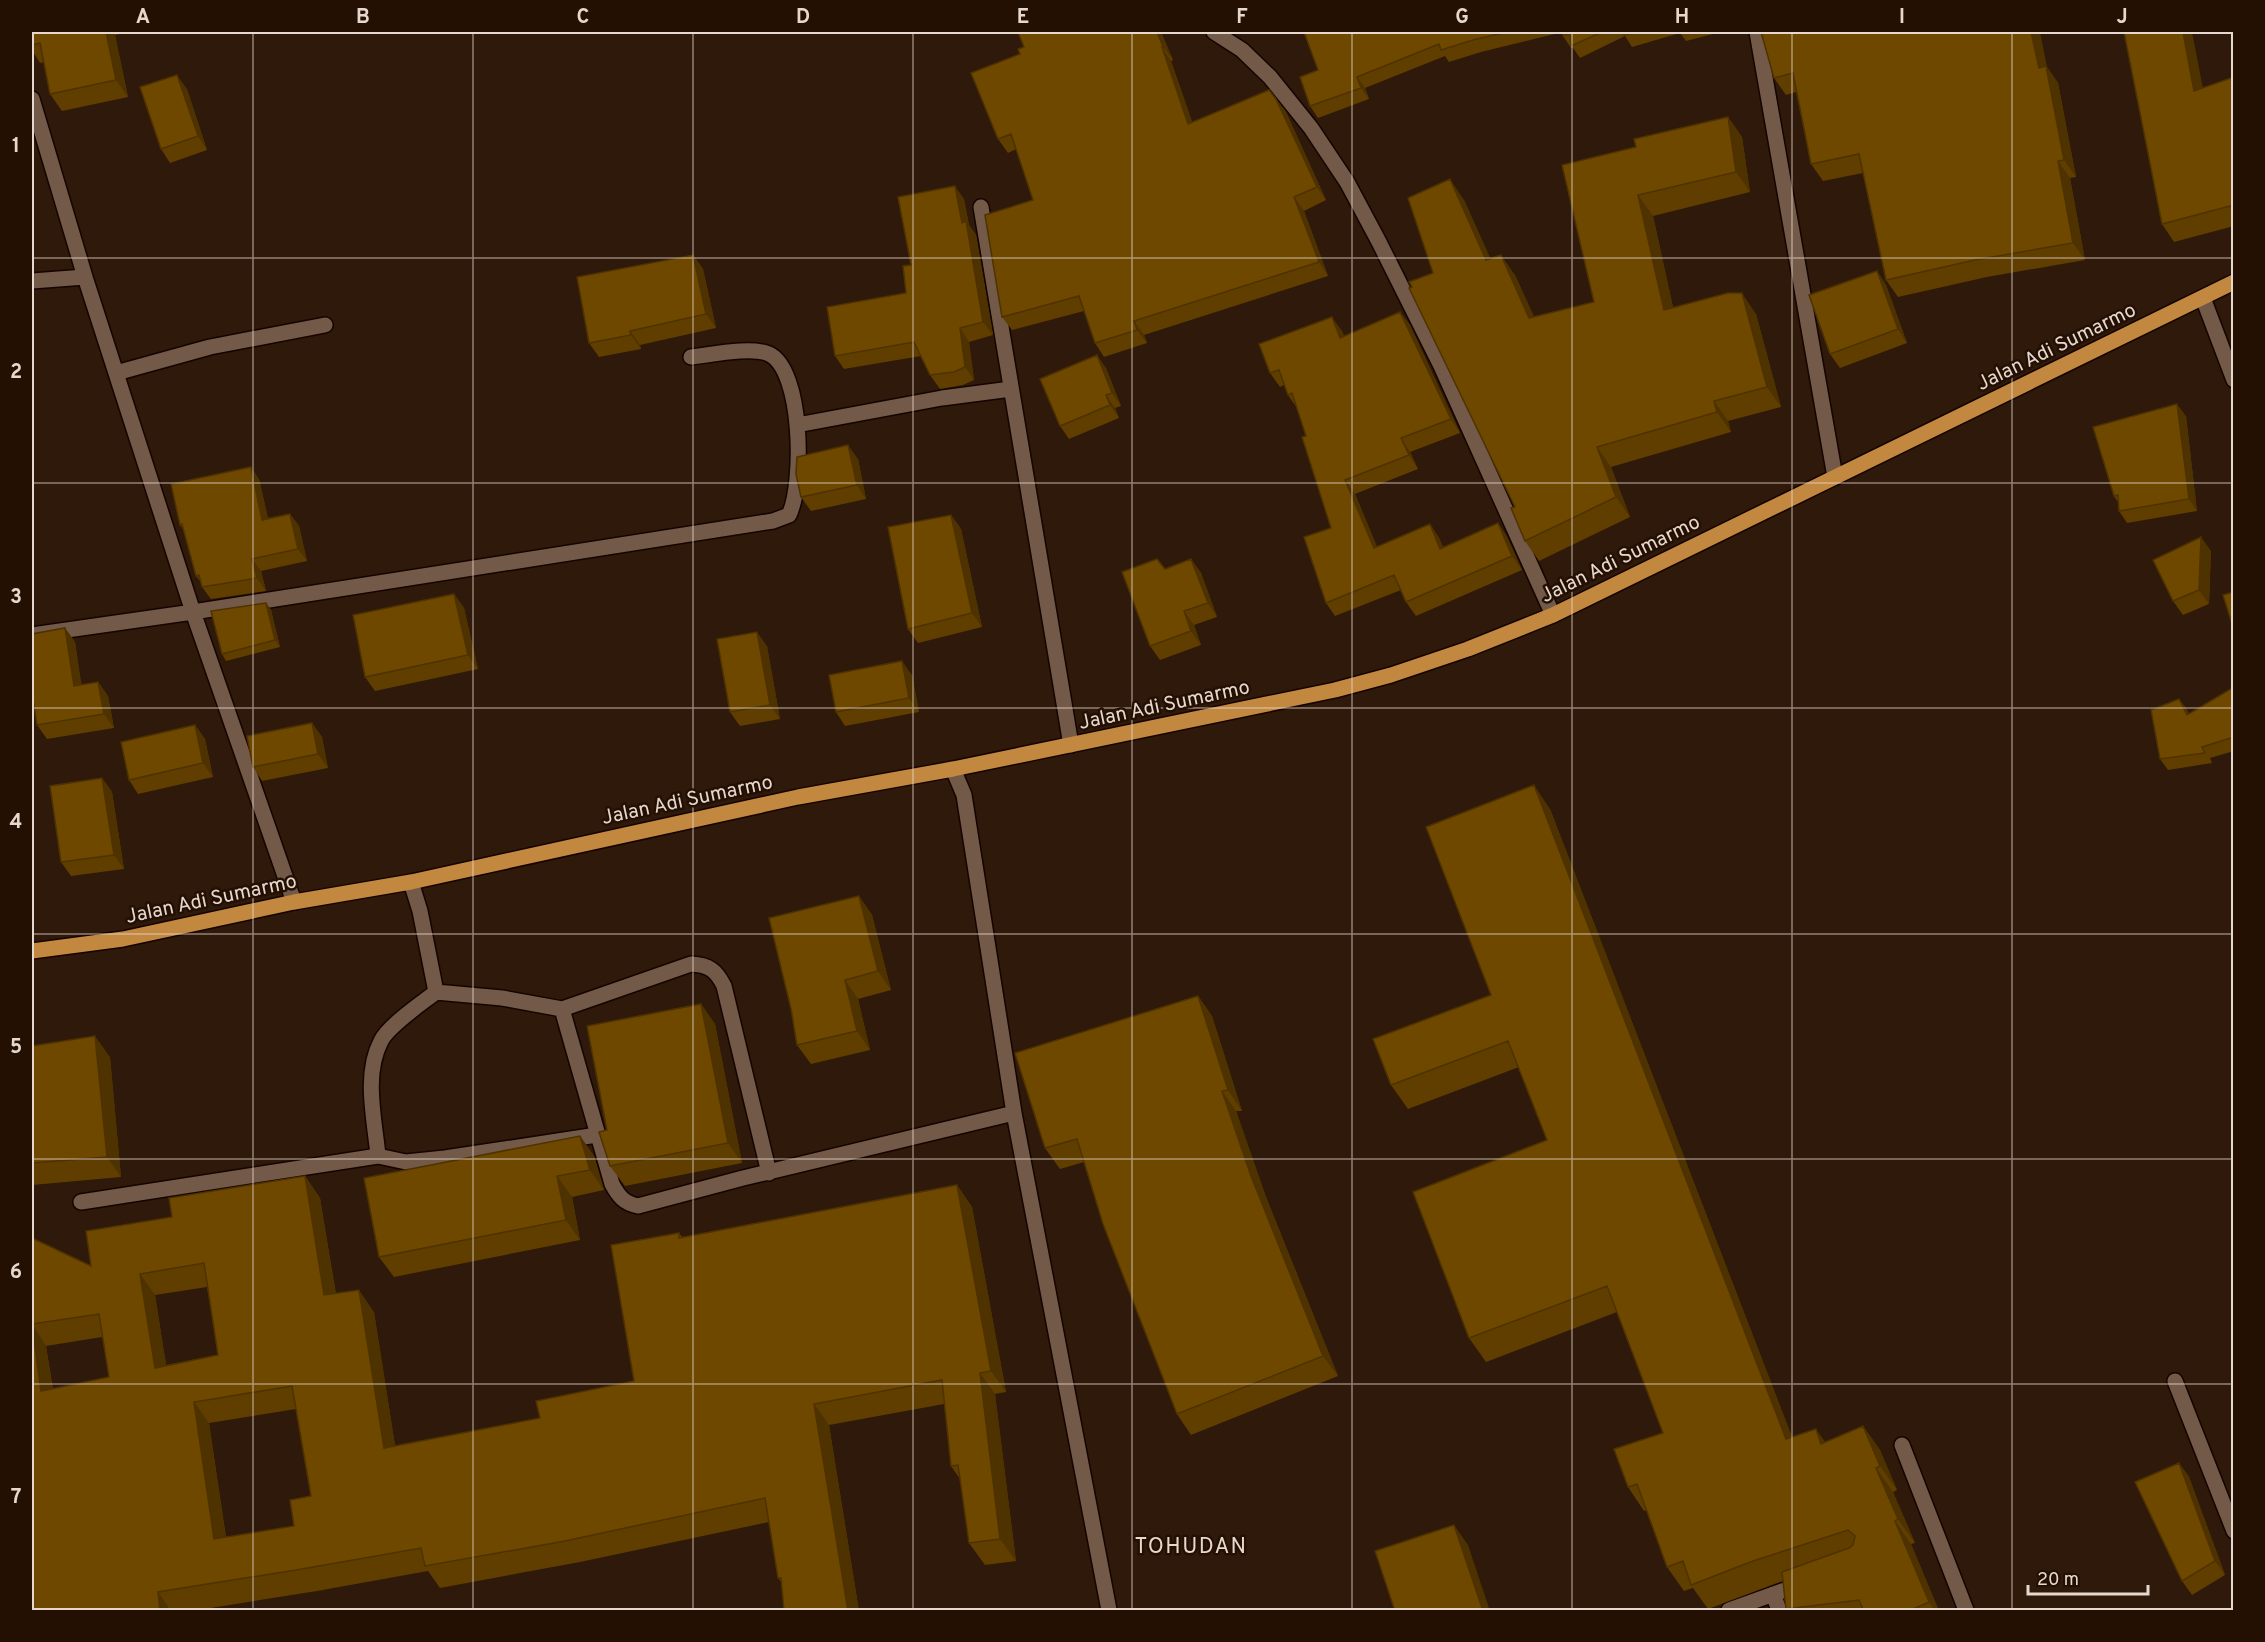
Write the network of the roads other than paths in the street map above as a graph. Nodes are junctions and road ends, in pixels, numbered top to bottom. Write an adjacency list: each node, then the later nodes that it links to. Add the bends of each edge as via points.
1 (1214, 32): 17 (street, via 1242,50 1270,77 1347,182 1441,366)
2 (1757, 32): 15 (street)
3 (32, 99): 5 (street)
4 (981, 207): 13 (street)
5 (85, 277): 6 (street); 11 (street)
6 (32, 281)
7 (2234, 282): 8 (main road, Jalan Adi Sumarmo)
8 (2203, 298): 12 (street); 15 (main road, Jalan Adi Sumarmo)
9 (325, 326): 11 (street, via 210,347)
10 (691, 357): 14 (street, via 742,352 766,353 777,359 789,382)
11 (116, 373): 16 (street)
12 (2234, 380)
13 (1011, 389): 14 (street); 19 (street)
14 (797, 424): 16 (street, via 795,504 789,515 773,521)
15 (1835, 477): 17 (main road, Jalan Adi Sumarmo)
16 (193, 612): 18 (street); 22 (street)
17 (1553, 615): 19 (main road, Jalan Adi Sumarmo, via 1468,650 1391,675)
18 (32, 635)
19 (1071, 745): 20 (main road, Jalan Adi Sumarmo)
20 (953, 770): 21 (main road, Jalan Adi Sumarmo, via 786,799); 26 (street, via 964,795)
21 (411, 882): 22 (main road, Jalan Adi Sumarmo); 24 (street)
22 (294, 902): 23 (main road, Jalan Adi Sumarmo, via 123,939)
23 (32, 951)
24 (436, 992): 25 (street); 28 (street, via 381,1040 372,1071)
25 (562, 1009): 27 (street); 29 (street, via 691,964 709,966 724,986)
26 (1014, 1113): 29 (street); 36 (street)
27 (597, 1135): 28 (street, via 406,1162); 29 (street, via 612,1185 627,1204 638,1206)
28 (378, 1156): 30 (street)
29 (769, 1173)
30 (81, 1202)
31 (2175, 1381): 33 (street)
32 (1902, 1446): 39 (street)
33 (2234, 1531)
34 (1817, 1578): 35 (street)
35 (1773, 1594): 37 (street); 38 (street)
36 (1109, 1611)
37 (1729, 1611)
38 (1779, 1611)
39 (1966, 1611)

